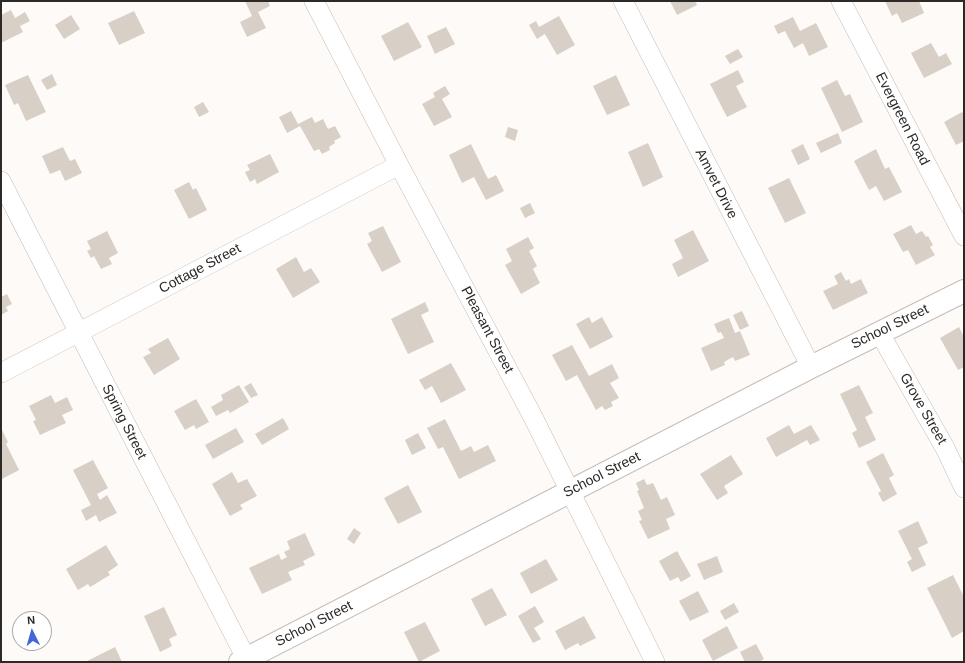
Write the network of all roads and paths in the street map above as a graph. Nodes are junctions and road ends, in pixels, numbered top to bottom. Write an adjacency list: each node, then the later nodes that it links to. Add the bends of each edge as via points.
1 (314, 1): 4 (street, Pleasant Street)
2 (623, 1): 10 (street, Amvet Drive)
3 (841, 1): 6 (street, Evergreen Road)
4 (399, 165): 9 (street, Cottage Street); 13 (street, Pleasant Street, via 526,403)
5 (1, 181): 9 (street, Spring Street)
6 (964, 236)
7 (964, 291): 8 (street, School Street)
8 (879, 332): 10 (street, School Street); 12 (street, Grove Street, via 945,448)
9 (78, 333): 11 (street, Cottage Street); 14 (street, Spring Street)
10 (811, 367): 13 (street, School Street)
11 (1, 373)
12 (964, 488)
13 (570, 492): 14 (street, School Street); 15 (street, Pleasant Street)
14 (245, 661)
15 (655, 662)

